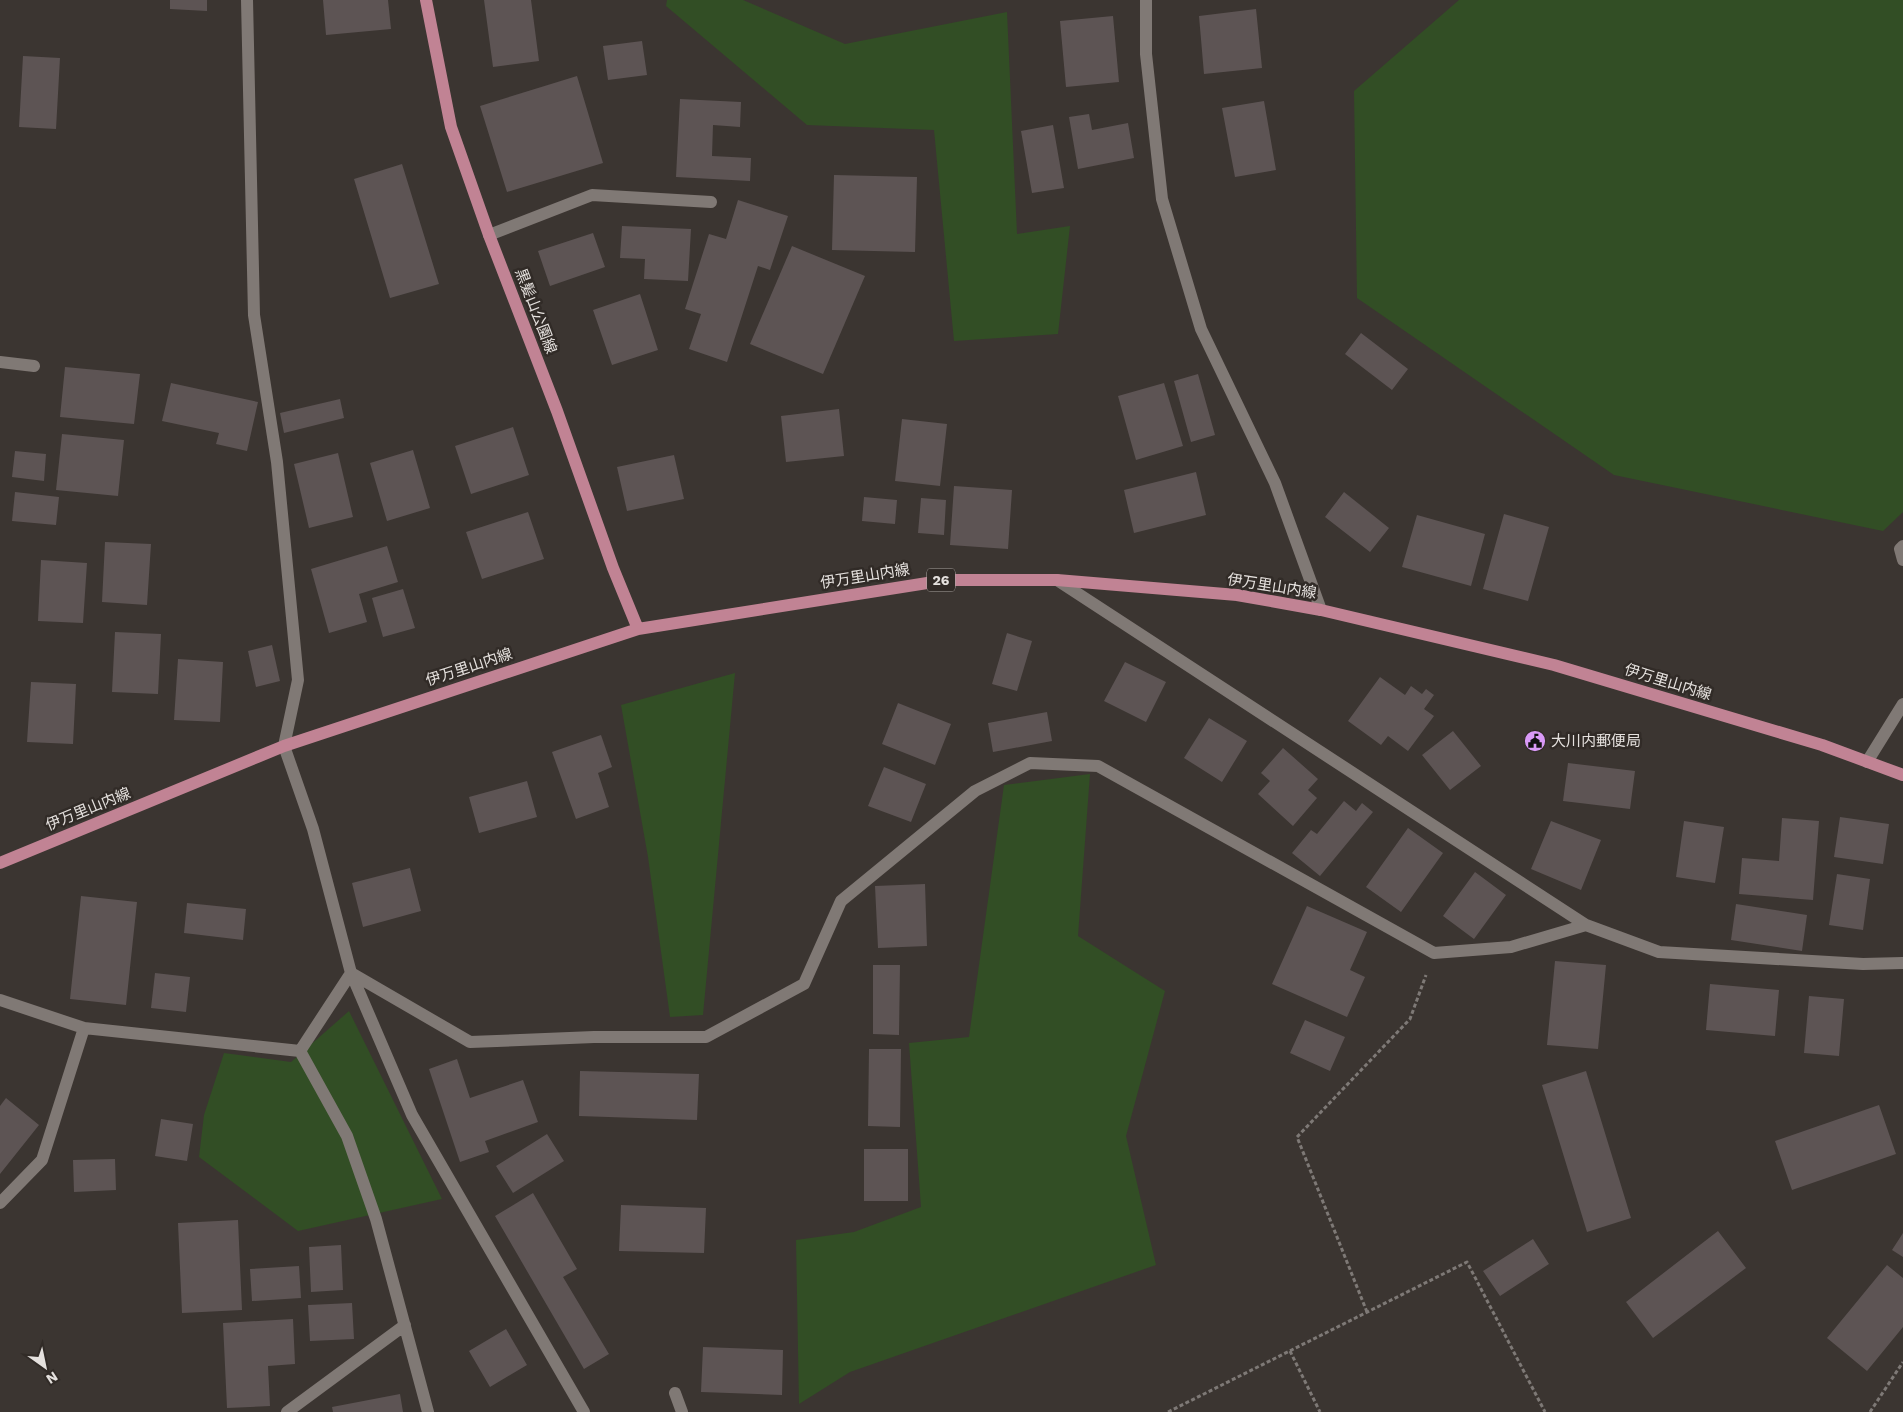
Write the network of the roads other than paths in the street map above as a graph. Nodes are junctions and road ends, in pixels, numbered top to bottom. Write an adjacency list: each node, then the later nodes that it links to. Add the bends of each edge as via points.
1 (246, 0): 14 (street, via 254,315 278,462 298,680)
2 (426, 0): 5 (main road, 黒髪山公園線, via 451,127)
3 (1146, 0): 11 (street, via 1146,54 1162,199 1201,329 1275,483)
4 (711, 202): 5 (street, via 592,195)
5 (489, 235): 12 (main road, 黒髪山公園線)
6 (0, 362): 7 (street)
7 (34, 366)
8 (1903, 546): 9 (street, via 1900,549)
9 (1903, 560)
10 (1057, 580): 11 (main road, 伊万里山内線 / 26, via 1238,595); 12 (main road, 伊万里山内線 / 26, via 946,580); 18 (street)
11 (1321, 610): 15 (main road, 伊万里山内線 / 26, via 1554,665)
12 (638, 628): 14 (main road, 伊万里山内線 / 26)
13 (1903, 704): 15 (street)
14 (284, 746): 17 (main road, 伊万里山内線 / 26); 20 (street, via 313,829)
15 (1867, 762): 16 (main road, 伊万里山内線 / 26)
16 (1903, 775)
17 (0, 863)
18 (1586, 925): 19 (street, via 1659,952 1863,964); 20 (street, via 1511,947 1434,953 1098,766 1030,763 974,791 841,901 804,984 706,1036 470,1042)
19 (1903, 963)
20 (351, 973): 23 (street); 29 (street, via 412,1115)
21 (0, 1000): 22 (street)
22 (84, 1028): 23 (street); 24 (street, via 42,1160)
23 (300, 1050): 25 (street, via 347,1136 376,1219)
24 (0, 1203)
25 (405, 1325): 27 (street); 28 (street)
26 (675, 1393): 30 (street)
27 (287, 1412)
28 (428, 1412)
29 (584, 1412)
30 (682, 1412)

